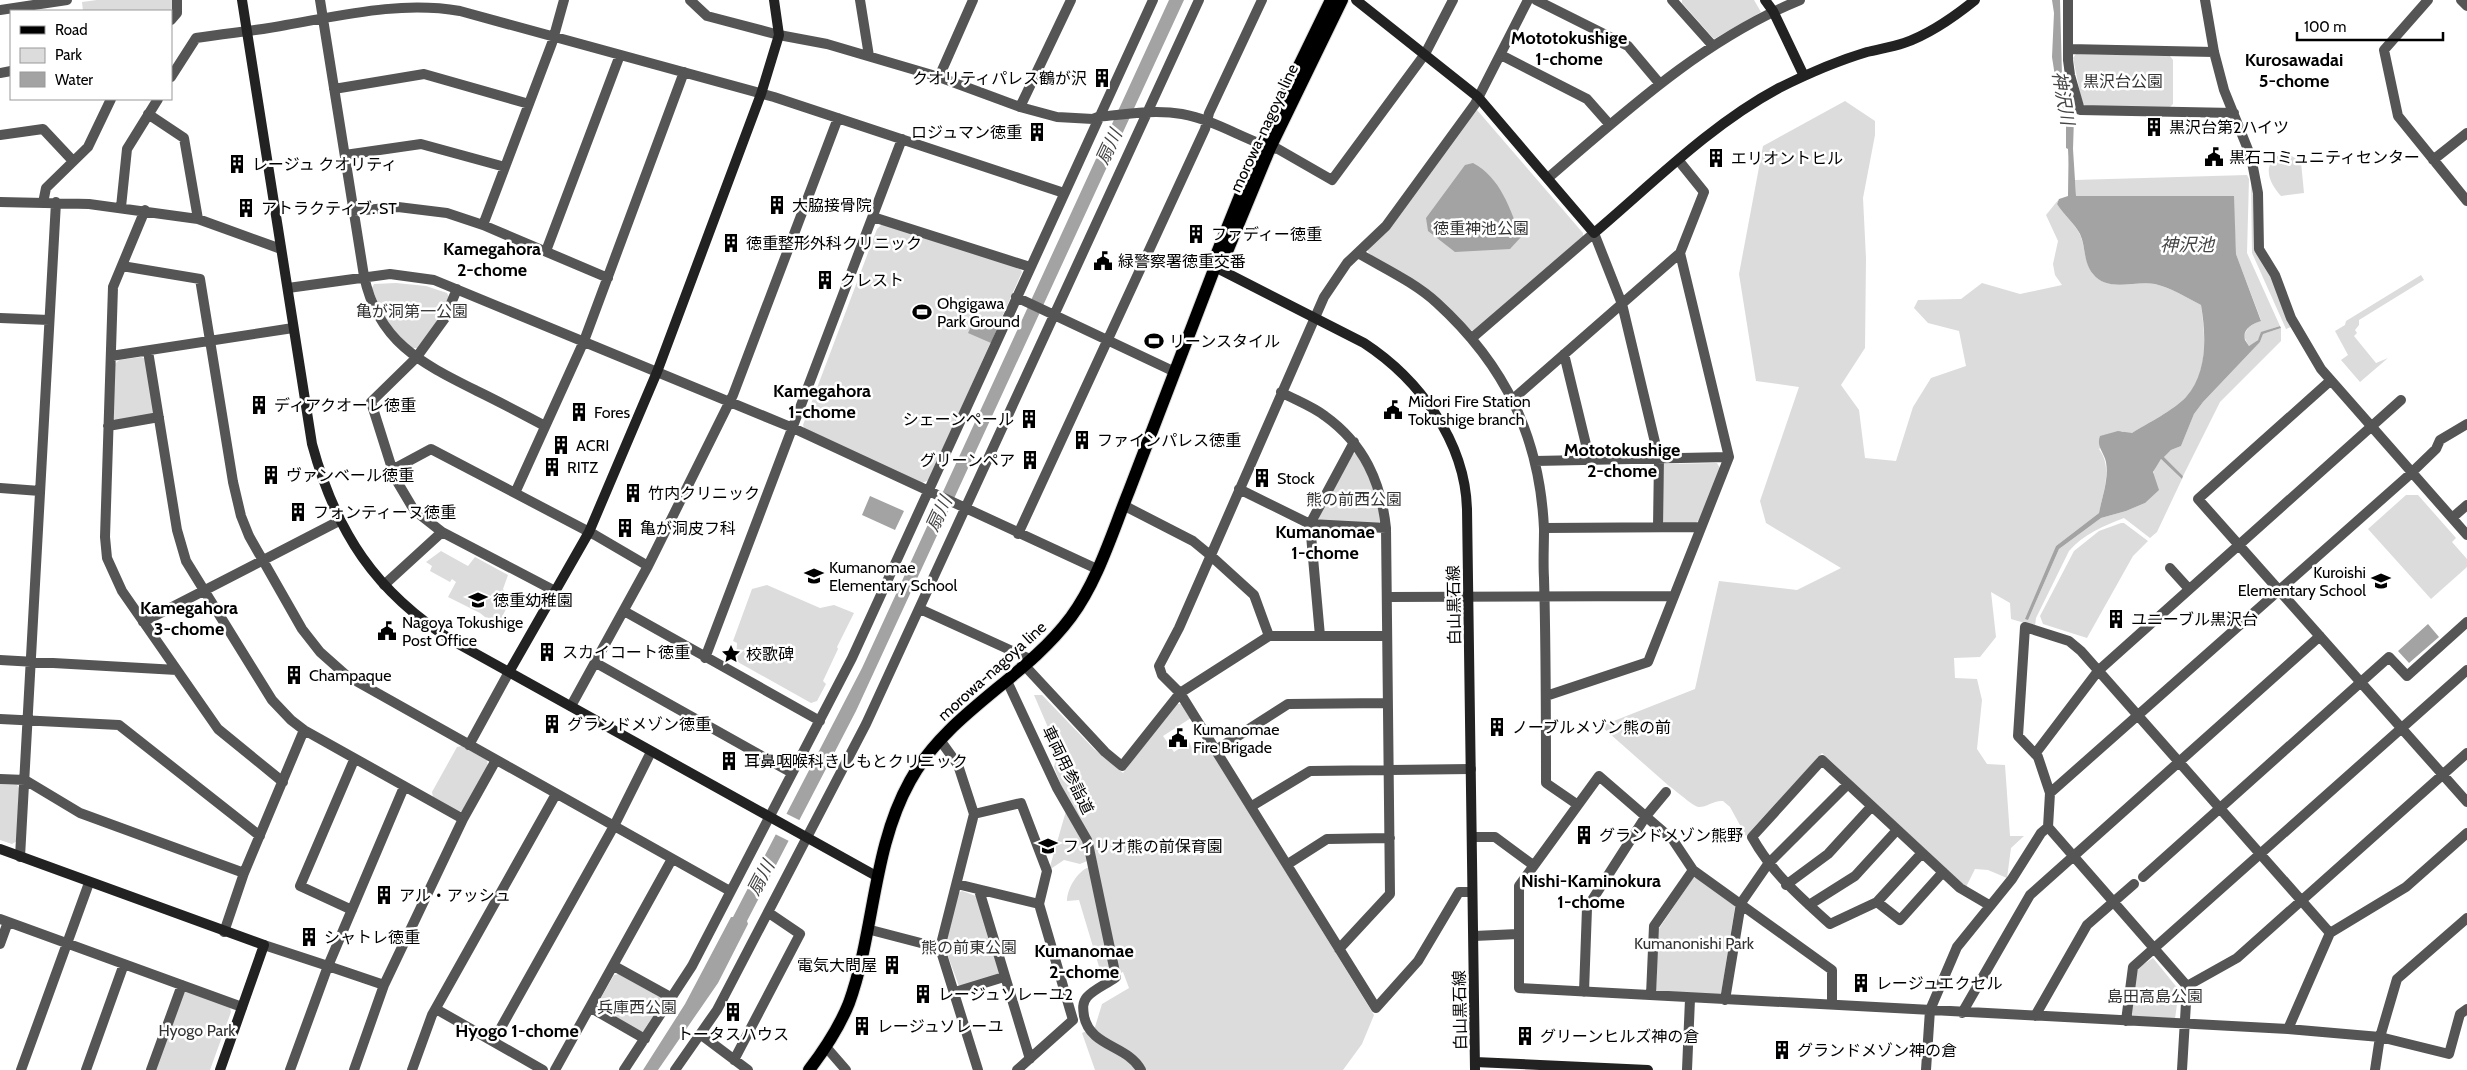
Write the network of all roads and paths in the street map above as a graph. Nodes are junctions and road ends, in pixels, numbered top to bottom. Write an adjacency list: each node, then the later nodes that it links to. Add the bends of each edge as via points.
1 (67, 0): 30 (street)
2 (177, 0): 32 (street, via 177,14)
3 (242, 0): 34 (street)
4 (320, 0): 33 (street)
5 (564, 0): 36 (street)
6 (690, 0): 35 (street, via 707,16)
7 (774, 0): 35 (street)
8 (860, 0): 43 (street)
9 (973, 0): 46 (street)
10 (1071, 0): 55 (street)
11 (1153, 0): 59 (street)
12 (1199, 0): 56 (street)
13 (1262, 0): 61 (street)
14 (1331, 0): 66 (main road, morowa-nagoya line)
15 (1342, 0): 66 (main road, morowa-nagoya line)
16 (1356, 0): 40 (street)
17 (1453, 0): 40 (street)
18 (1528, 0): 41 (street)
19 (1536, 0): 48 (street, via 1628,46)
20 (1674, 0): 37 (street)
21 (1764, 0): 31 (street)
22 (1800, 0): 31 (street)
23 (1975, 0): 47 (street, via 1941,25 1904,43 1865,53)
24 (2068, 0): 38 (street)
25 (2205, 0): 39 (street)
26 (2428, 0): 68 (street, via 2384,50 2398,116)
27 (2462, 0): 29 (street)
28 (390, 4): 33 (street); 36 (street, via 460,11)
29 (2467, 6)
30 (0, 10)
31 (1773, 11): 37 (street); 47 (street)
32 (172, 19)
33 (324, 19): 34 (street); 49 (street)
34 (246, 32): 45 (street, via 196,38); 85 (street)
35 (779, 34): 43 (street); 50 (street)
36 (554, 37): 42 (street); 54 (street)
37 (1712, 46): 48 (street)
38 (2068, 49): 39 (street); 57 (street, via 2070,75 2080,110)
39 (2214, 52): 57 (street)
40 (1425, 54): 51 (street); 66 (street, via 1332,180 1278,149)
41 (1501, 54): 51 (street); 62 (street, via 1587,99)
42 (620, 55): 44 (street); 86 (street)
43 (869, 56): 46 (street)
44 (684, 72): 50 (street); 93 (street)
45 (172, 75)
46 (939, 76): 55 (street)
47 (1804, 76): 70 (street, via 1732,118)
48 (1660, 84): 62 (street)
49 (334, 89): 54 (street, via 424,74); 67 (street)
50 (762, 94): 60 (street); 111 (street)
51 (1478, 97): 72 (street); 87 (street, via 1386,226)
52 (111, 100): 69 (street, via 88,147)
53 (157, 100): 58 (street)
54 (529, 104): 71 (street)
55 (1020, 107): 59 (street, via 1057,117)
56 (1148, 113): 59 (street); 61 (street, via 1182,114); 98 (street)
57 (2234, 113): 113 (street, via 2252,158 2260,252 2275,275 2295,326)
58 (148, 114): 78 (street, via 127,149); 82 (street, via 184,138)
59 (1098, 117): 73 (street)
60 (838, 118): 65 (street); 117 (street)
61 (1208, 121): 66 (street); 106 (street)
62 (1610, 125): 72 (street)
63 (2467, 133): 68 (street)
64 (0, 135): 69 (street, via 43,129)
65 (902, 139): 73 (street); 81 (street)
66 (1266, 146): 91 (main road, morowa-nagoya line, via 1222,265)
67 (345, 156): 71 (street, via 421,144); 80 (street)
68 (2433, 160): 74 (street)
69 (73, 161): 77 (street, via 46,188)
70 (1679, 161): 84 (street); 88 (street, via 1704,192)
71 (506, 167): 83 (street)
72 (1548, 178): 84 (street)
73 (1064, 193): 90 (street)
74 (2467, 201)
75 (0, 202): 77 (street)
76 (56, 202): 77 (street); 78 (street); 101 (street)
77 (43, 203)
78 (121, 207): 79 (street)
79 (145, 210): 82 (street); 89 (street)
80 (354, 210): 83 (street, via 423,209); 92 (street)
81 (873, 217): 90 (street); 123 (street)
82 (198, 218): 85 (street)
83 (482, 225): 86 (street)
84 (1594, 233): 97 (street); 103 (street)
85 (281, 249): 94 (street)
86 (546, 251): 93 (street)
87 (1358, 253): 99 (street, via 1347,263); 103 (street, via 1436,302)
88 (1680, 253): 97 (street); 125 (street)
89 (122, 266): 104 (street, via 200,279); 109 (street, via 113,287)
90 (1030, 267): 96 (street)
91 (1215, 267): 99 (street, 白山黒石線); 112 (main road, morowa-nagoya line)
92 (364, 276): 94 (street); 95 (street, via 412,275); 110 (street, via 379,318 397,342)
93 (608, 278): 105 (street)
94 (288, 288): 102 (street)
95 (458, 288): 105 (street); 110 (street, via 445,318)
96 (1016, 297): 98 (street); 134 (street)
97 (1622, 304): 108 (street); 126 (street)
98 (1054, 316): 106 (street); 138 (street)
99 (1314, 317): 114 (street); 161 (street, 白山黒石線, via 1386,357 1416,387 1448,436 1467,504)
100 (0, 318): 101 (street)
101 (49, 320): 133 (street)
102 (293, 328): 104 (street); 140 (street, via 312,444)
103 (1472, 338): 115 (street)
104 (210, 340): 107 (street); 152 (street, via 236,501 249,536)
105 (584, 341): 111 (street); 121 (street)
106 (1108, 342): 112 (street); 148 (street)
107 (148, 351): 109 (street); 118 (street)
108 (1564, 354): 115 (street); 128 (street)
109 (111, 356): 120 (street)
110 (416, 358): 121 (street); 129 (street, via 371,402)
111 (658, 372): 117 (street); 147 (street)
112 (1175, 372): 137 (main road, morowa-nagoya line)
113 (2330, 381): 122 (street); 150 (street, via 2198,499)
114 (1281, 392): 124 (street, via 1325,415); 132 (street)
115 (1512, 399): 127 (street)
116 (2401, 400): 122 (street)
117 (730, 402): 123 (street); 153 (street)
118 (159, 417): 120 (street); 158 (street, via 177,530 186,561)
119 (2467, 424): 130 (street, via 2440,440)
120 (108, 426): 167 (street, via 105,537 108,558 116,580)
121 (545, 426): 135 (street)
122 (2371, 426): 130 (street); 150 (street)
123 (793, 428): 134 (street); 173 (street)
124 (1354, 442): 141 (street); 144 (street, via 1377,482)
125 (1729, 457): 126 (street); 143 (street)
126 (1659, 459): 128 (street); 142 (street)
127 (1535, 461): 128 (street); 145 (street)
128 (1590, 461)
129 (392, 470): 135 (street, via 431,449); 146 (street, via 414,510)
130 (2411, 472): 139 (street); 160 (street)
131 (0, 488): 133 (street)
132 (1239, 489): 141 (street); 151 (street)
133 (40, 491): 175 (street)
134 (927, 491): 138 (street); 191 (street)
135 (514, 493): 147 (street)
136 (2467, 504): 139 (street)
137 (1123, 505): 151 (street, via 1193,541); 155 (main road, morowa-nagoya line)
138 (965, 509): 148 (street); 165 (street)
139 (2452, 518): 149 (street)
140 (339, 521): 152 (street); 156 (street)
141 (1310, 524): 144 (street); 170 (street)
142 (1658, 527): 143 (street); 145 (street)
143 (1700, 527): 163 (street)
144 (1386, 528): 164 (street)
145 (1544, 528): 162 (street)
146 (442, 532): 156 (street); 159 (street)
147 (588, 532): 153 (street); 159 (street)
148 (1018, 534): 155 (street)
149 (2467, 534)
150 (2239, 544): 157 (street); 160 (street)
151 (1210, 555): 169 (street, via 1254,595); 184 (street, via 1159,666 1160,672)
152 (263, 560): 158 (street); 195 (street, via 302,628 330,662 348,676)
153 (648, 566): 166 (street)
154 (2170, 568): 157 (street)
155 (1097, 569): 177 (main road, morowa-nagoya line, via 1073,614 1045,649)
156 (384, 585): 181 (street, via 414,614 439,632)
157 (2188, 589): 180 (street)
158 (202, 590): 167 (street); 193 (street, via 272,700)
159 (555, 590): 181 (street)
160 (2279, 590): 172 (street); 188 (street)
161 (1470, 596): 162 (street); 164 (street); 203 (street, 白山黒石線)
162 (1545, 596): 163 (street); 185 (street)
163 (1674, 596): 185 (street, via 1648,662)
164 (1387, 597): 171 (street)
165 (920, 609): 177 (street); 230 (street, via 866,724)
166 (624, 611): 173 (street); 176 (street)
167 (143, 622): 178 (street)
168 (2467, 622): 183 (street, via 2407,676 2389,657)
169 (1269, 636): 170 (street); 184 (street)
170 (1320, 636): 171 (street)
171 (1387, 636): 186 (street)
172 (2320, 636): 183 (street); 202 (street)
173 (705, 658): 191 (street)
174 (0, 660): 175 (street)
175 (31, 661): 178 (street); 190 (street)
176 (596, 662): 187 (street); 205 (street)
177 (1028, 663): 182 (main road, morowa-nagoya line); 184 (street, via 1105,752 1122,766)
178 (177, 670): 209 (street, via 226,737)
179 (2467, 670): 192 (street)
180 (2098, 671): 188 (street); 199 (street); 199 (street, via 2069,641 2025,628 2018,736)
181 (509, 672): 187 (street); 195 (street)
182 (1007, 680): 194 (main road, morowa-nagoya line); 323 (street, 車両用参詣道, via 1089,848 1116,978 1088,996 1083,1004 1086,1024 1097,1038 1125,1055)
183 (2361, 682): 192 (street); 219 (street)
184 (1180, 693): 196 (street)
185 (1546, 696): 216 (street, via 1546,783)
186 (1388, 703): 196 (street, via 1288,704); 204 (street)
187 (571, 706): 197 (street)
188 (2138, 716): 202 (street); 213 (street)
189 (0, 719): 190 (street)
190 (27, 721): 208 (street); 228 (street, via 119,725)
191 (820, 721): 205 (street)
192 (2402, 728): 206 (street); 234 (street)
193 (304, 730): 200 (street); 209 (street)
194 (940, 740): 220 (street, via 958,765); 244 (main road, morowa-nagoya line, via 921,763 899,803)
195 (469, 745): 201 (street)
196 (1216, 750): 217 (street)
197 (651, 752): 222 (street); 224 (street)
198 (2467, 753): 206 (street)
199 (2034, 754): 213 (street)
200 (354, 760): 211 (street); 260 (street, via 300,886)
201 (496, 760): 214 (street); 223 (street)
202 (2179, 762): 219 (street); 236 (street)
203 (1471, 769): 204 (street); 229 (street, 白山黒石線)
204 (1389, 770): 217 (street, via 1310,771); 231 (street)
205 (792, 773): 222 (street)
206 (2442, 775): 215 (street); 253 (street)
207 (0, 779): 208 (street)
208 (25, 780): 235 (street); 243 (street, via 80,813)
209 (283, 782): 228 (street)
210 (1848, 784): 218 (street); 239 (street); 239 (street, via 1822,760 1752,837)
211 (404, 787): 223 (street); 260 (street)
212 (1666, 792): 221 (street)
213 (2050, 793): 225 (street)
214 (556, 794): 224 (street); 290 (street)
215 (2467, 802)
216 (1578, 805): 221 (street, via 1599,776); 240 (street)
217 (1252, 806): 238 (street)
218 (1872, 807): 226 (street); 249 (street, via 1828,854)
219 (2220, 809): 234 (street); 245 (street)
220 (974, 814): 247 (street); 257 (street, via 1021,802 1046,871)
221 (1646, 816): 241 (street, via 1673,840); 283 (street, via 1587,908)
222 (770, 818): 230 (street); 251 (street)
223 (463, 819): 280 (street)
224 (614, 826): 237 (street); 302 (street)
225 (2048, 827): 236 (street); 259 (street, via 2012,879)
226 (1897, 830): 233 (street); 258 (street, via 1855,876)
227 (2467, 833): 266 (street, via 2406,887)
228 (260, 836): 243 (street)
229 (1472, 837): 240 (street, via 1495,837); 252 (street, 白山黒石線)
230 (806, 838): 244 (street); 261 (street)
231 (1390, 838): 238 (street, via 1327,839); 273 (street, via 1390,894)
232 (0, 850): 235 (street)
233 (1922, 853): 242 (street); 254 (street)
234 (2261, 855): 253 (street); 274 (street)
235 (20, 857): 246 (street)
236 (2072, 857): 256 (street); 294 (street, via 2030,895)
237 (672, 859): 251 (street); 277 (street)
238 (1288, 864): 273 (street)
239 (1768, 864): 249 (street); 255 (street)
240 (1533, 865): 267 (street, via 1518,886)
241 (1693, 870): 255 (street); 284 (street, via 1654,926)
242 (1942, 872): 254 (street, via 1900,920); 259 (street, via 1960,888)
243 (244, 873): 265 (street)
244 (878, 877): 264 (main road, morowa-nagoya line)
245 (2143, 877)
246 (90, 882): 265 (street); 269 (street)
247 (957, 884): 250 (street); 272 (street)
248 (2134, 884): 256 (street)
249 (1786, 885): 258 (street)
250 (980, 890): 257 (street); 278 (street)
251 (730, 891): 285 (street)
252 (1472, 892): 268 (street, 白山黒石線); 273 (street, via 1459,892 1418,961 1376,1008)
253 (2302, 901): 266 (street); 281 (street, via 2237,958)
254 (1877, 902): 258 (street, via 1830,924)
255 (1741, 903): 287 (street); 288 (street, via 1832,970)
256 (2113, 903): 274 (street); 295 (street, via 2087,925)
257 (1039, 904): 304 (street, via 1073,1020)
258 (1809, 905)
259 (1989, 905): 293 (street, via 1957,947)
260 (352, 910): 276 (street)
261 (769, 913): 299 (street, via 717,1010); 305 (street, via 800,934)
262 (2467, 918): 300 (street, via 2397,979)
263 (4, 920): 269 (street); 270 (street)
264 (867, 929): 272 (street); 303 (main road, morowa-nagoya line, via 848,1004)
265 (224, 932): 271 (street)
266 (2330, 933): 298 (street)
267 (1518, 934): 268 (street); 283 (street, via 1519,988)
268 (1474, 936): 306 (street, 白山黒石線)
269 (68, 943): 275 (street); 307 (street)
270 (0, 944)
271 (264, 945): 276 (street); 289 (street)
272 (940, 948): 282 (street)
273 (1339, 949)
274 (2155, 949): 281 (street); 296 (street, via 2133,967)
275 (124, 964): 279 (street); 308 (street)
276 (328, 966): 280 (street); 311 (street)
277 (614, 966): 285 (street); 291 (street)
278 (1004, 977): 282 (street); 304 (street)
279 (182, 985): 289 (street); 309 (street)
280 (384, 985): 312 (street)
281 (2187, 986): 297 (street)
282 (955, 992): 321 (street)
283 (1584, 992): 284 (street)
284 (1652, 995): 286 (street)
285 (672, 998): 301 (street)
286 (1690, 999): 287 (street); 325 (street)
287 (1725, 1000): 288 (street)
288 (1832, 1004): 293 (street)
289 (242, 1007): 310 (street)
290 (436, 1008): 302 (street); 313 (street)
291 (591, 1008): 301 (street); 315 (street)
292 (2467, 1009): 300 (street, via 2460,1014 2449,1054)
293 (1930, 1010): 294 (street); 326 (street)
294 (1962, 1013): 295 (street)
295 (2035, 1016): 296 (street)
296 (2126, 1021): 297 (street)
297 (2185, 1024): 298 (street); 327 (street)
298 (2288, 1029): 300 (street)
299 (700, 1034): 305 (street); 317 (street)
300 (2380, 1037): 328 (street)
301 (645, 1039): 316 (street)
302 (494, 1040): 314 (street)
303 (826, 1048): 319 (main road, morowa-nagoya line); 320 (street)
304 (1030, 1059): 322 (street)
305 (734, 1060): 318 (street)
306 (1475, 1066): 324 (street)
307 (21, 1070)
308 (86, 1070)
309 (151, 1070)
310 (220, 1070)
311 (290, 1070)
312 (354, 1070)
313 (412, 1070)
314 (543, 1070)
315 (556, 1070)
316 (624, 1070)
317 (675, 1070)
318 (748, 1070)
319 (809, 1070)
320 (846, 1070)
321 (978, 1070)
322 (1017, 1070)
323 (1141, 1070)
324 (1648, 1070)
325 (1687, 1070)
326 (1926, 1070)
327 (2182, 1070)
328 (2375, 1070)

